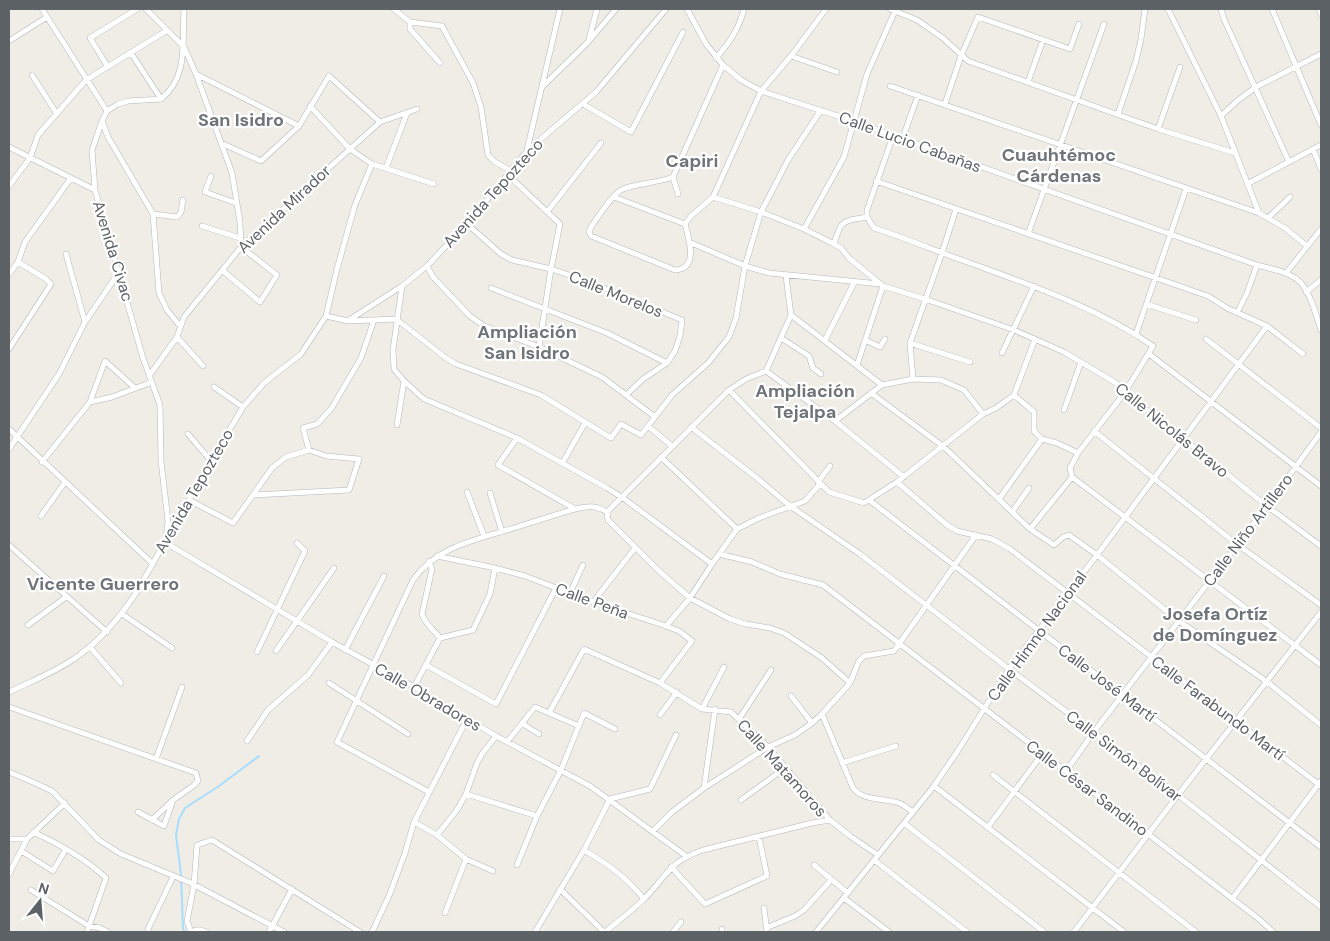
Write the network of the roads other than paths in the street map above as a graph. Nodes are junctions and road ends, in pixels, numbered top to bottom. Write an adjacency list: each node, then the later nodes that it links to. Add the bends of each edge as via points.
1 (42, 9): 20 (street)
2 (137, 9): 38 (street, via 90,38)
3 (146, 9): 24 (street)
4 (184, 9): 29 (street)
5 (394, 9): 21 (street)
6 (560, 9): 47 (street)
7 (597, 9): 28 (street)
8 (616, 9): 28 (street)
9 (666, 9): 52 (street, Avenida Tepozteco)
10 (687, 9): 34 (street, Calle Lucio Cabañas)
11 (744, 9): 34 (street, via 740,24)
12 (826, 9): 32 (street)
13 (1145, 9): 60 (street, via 1142,39)
14 (1168, 9): 61 (street)
15 (1222, 9): 46 (street)
16 (1272, 9): 39 (street)
17 (1319, 9): 19 (street)
18 (892, 10): 33 (street, via 917,20 943,38); 63 (street)
19 (1321, 14)
20 (47, 17): 27 (street); 43 (street)
21 (410, 22): 35 (street, via 410,29); 84 (street, via 442,26 473,84 481,107 488,155)
22 (1079, 24): 26 (street, via 1070,48)
23 (1104, 24): 51 (street)
24 (166, 31): 29 (street); 30 (street)
25 (683, 32): 52 (street, via 631,132)
26 (1043, 40): 33 (street, via 978,17); 44 (street)
27 (9, 41)
28 (588, 42): 47 (street)
29 (184, 47): 41 (street); 50 (street, via 175,85)
30 (131, 53): 38 (street); 50 (street)
31 (1321, 54): 39 (street)
32 (791, 56): 40 (street); 48 (street)
33 (961, 56): 44 (street); 53 (street)
34 (716, 58): 36 (street, Calle Lucio Cabañas)
35 (440, 63)
36 (723, 65): 48 (street, Calle Lucio Cabañas); 86 (street)
37 (1180, 66): 67 (street)
38 (108, 67): 43 (street)
39 (1297, 68): 46 (street); 65 (street)
40 (837, 72)
41 (196, 74): 66 (street); 70 (street)
42 (32, 75): 59 (street)
43 (86, 80): 57 (street); 59 (street)
44 (1028, 82): 51 (street)
45 (890, 86): 49 (street)
46 (1256, 86): 61 (street); 80 (street)
47 (542, 87): 77 (street)
48 (761, 91): 56 (street, Calle Lucio Cabañas); 97 (street)
49 (918, 95): 53 (street); 69 (street)
50 (161, 99): 57 (street, via 128,101)
51 (1077, 100): 60 (street); 72 (street)
52 (583, 104): 77 (street, Avenida Tepozteco)
53 (945, 104): 72 (street)
54 (310, 106): 64 (street, via 329,76); 66 (street); 75 (street)
55 (417, 109): 58 (street, Avenida Mirador)
56 (820, 110): 63 (street, Calle Lucio Cabañas); 103 (street, via 788,160)
57 (108, 111): 62 (street, Avenida Civac)
58 (406, 113): 64 (street, Avenida Mirador); 82 (street)
59 (57, 114): 79 (street, via 38,135)
60 (1118, 114): 67 (street)
61 (1221, 116): 78 (street)
62 (102, 121): 94 (street, Avenida Civac, via 92,150); 105 (street)
63 (853, 121): 68 (street, Calle Lucio Cabañas); 111 (street, via 844,157)
64 (380, 122): 75 (street, Avenida Mirador)
65 (1321, 125)
66 (299, 126): 70 (street, via 261,162)
67 (1158, 129): 78 (street)
68 (893, 136): 69 (street, Calle Lucio Cabañas); 88 (street)
69 (902, 140): 93 (street, Calle Lucio Cabañas)
70 (221, 143): 100 (street, via 232,173)
71 (601, 143): 102 (street)
72 (1061, 144): 92 (street); 93 (street)
73 (1321, 145): 76 (street)
74 (9, 147): 79 (street)
75 (350, 149): 81 (street); 119 (street, Avenida Mirador)
76 (1312, 150): 80 (street); 83 (street)
77 (527, 151): 84 (street, Avenida Tepozteco)
78 (1235, 152): 90 (street)
79 (30, 158): 87 (street); 91 (street)
80 (1290, 162): 90 (street)
81 (372, 164): 82 (street); 145 (street, via 355,205)
82 (386, 168): 89 (street)
83 (1321, 169)
84 (510, 173): 102 (street); 108 (street, Avenida Tepozteco)
85 (211, 176): 100 (street, via 205,192)
86 (673, 177): 95 (street); 96 (street, via 622,189)
87 (71, 178): 94 (street); 122 (street, via 25,242)
88 (876, 181): 101 (street); 106 (street, via 866,210)
89 (434, 184)
90 (1247, 184): 104 (street)
91 (9, 186)
92 (1186, 188): 104 (street); 113 (street)
93 (1044, 189): 113 (street, Calle Lucio Cabañas); 114 (street)
94 (95, 190): 128 (street, Avenida Civac)
95 (678, 194)
96 (614, 197): 109 (street); 116 (street, via 591,227 591,236 675,270 688,265)
97 (713, 197): 103 (street); 109 (street)
98 (1290, 197): 107 (street)
99 (183, 200): 105 (street, via 181,212 176,217)
100 (236, 203): 115 (street)
101 (956, 209): 114 (street); 120 (street)
102 (547, 212): 126 (street, via 560,224)
103 (761, 212): 111 (street); 125 (street)
104 (1259, 213): 107 (street)
105 (153, 214): 151 (street, via 159,293)
106 (867, 217): 117 (street, via 846,220 839,228); 120 (street, via 874,228)
107 (1268, 218): 118 (street)
108 (467, 224): 124 (street, Avenida Tepozteco); 126 (street, Calle Morelos, via 512,260)
109 (684, 224): 116 (street)
110 (202, 226): 115 (street)
111 (804, 229): 117 (street)
112 (1321, 229): 118 (street)
113 (1171, 233): 123 (street, Calle Lucio Cabañas); 132 (street)
114 (1028, 234): 132 (street)
115 (240, 238): 119 (street)
116 (689, 242): 125 (street)
117 (834, 244): 135 (street)
118 (1307, 246): 129 (street)
119 (241, 247): 127 (street, Avenida Mirador); 127 (street, via 277,275 260,302)
120 (942, 253): 137 (street); 140 (street)
121 (66, 254): 150 (street)
122 (18, 262): 130 (street); 165 (street, via 51,284)
123 (1257, 265): 129 (street, Calle Lucio Cabañas); 143 (street)
124 (427, 266): 136 (street, Avenida Tepozteco); 164 (street, via 432,278 470,316 484,326)
125 (745, 266): 131 (street); 193 (street, via 739,306 729,337 708,363 672,395)
126 (551, 269): 142 (street); 171 (street, Calle Morelos, via 682,320 675,351)
127 (222, 270): 151 (street, Avenida Mirador)
128 (119, 272): 150 (street); 177 (street, Avenida Civac)
129 (1286, 273): 139 (street, via 1300,282)
130 (9, 274)
131 (786, 276): 134 (street); 144 (street)
132 (1155, 278): 141 (street); 143 (street, via 1208,296)
133 (1321, 280): 139 (street)
134 (854, 283): 135 (street); 161 (street)
135 (882, 285): 140 (street, Calle Nicolás Bravo); 162 (street)
136 (402, 286): 146 (street); 149 (street, Avenida Tepozteco)
137 (1034, 286): 153 (street); 155 (street)
138 (491, 288): 142 (street)
139 (1306, 292): 154 (street)
140 (925, 298): 153 (street, Calle Nicolás Bravo); 163 (street)
141 (1146, 304): 148 (street); 155 (street)
142 (544, 308): 164 (street); 171 (street, via 598,329)
143 (1237, 312): 152 (street)
144 (791, 315): 157 (street); 161 (street)
145 (326, 316): 149 (street); 190 (street, Avenida Tepozteco, via 301,354 264,383)
146 (394, 319): 147 (street); 179 (street, via 394,369); 195 (street, via 456,364 538,394)
147 (374, 320): 149 (street); 210 (street, via 361,358 331,409 317,424 303,428)
148 (1196, 320)
149 (348, 321)
150 (85, 322): 203 (street, via 59,374)
151 (180, 326): 156 (street, Avenida Mirador)
152 (1267, 326): 168 (street); 172 (street, Calle Himno Nacional)
153 (1014, 330): 160 (street, Calle Nicolás Bravo); 166 (street)
154 (1321, 330)
155 (1136, 334): 167 (street, via 1153,346)
156 (177, 337): 174 (street); 177 (street, Avenida Mirador)
157 (781, 338): 175 (street); 176 (street, via 809,356 813,368)
158 (1206, 338): 172 (street)
159 (885, 339): 162 (street, via 880,347)
160 (1035, 339): 170 (street, Calle Nicolás Bravo); 187 (street)
161 (825, 340): 173 (street)
162 (866, 340): 173 (street)
163 (910, 343): 169 (street); 178 (street)
164 (539, 347): 186 (street, via 602,376)
165 (9, 349)
166 (1002, 353)
167 (1149, 354): 184 (street); 188 (street)
168 (1303, 354)
169 (970, 362)
170 (1081, 362): 184 (street, Calle Nicolás Bravo); 191 (street)
171 (667, 363): 186 (street, Calle Morelos)
172 (1239, 364): 188 (street, Calle Himno Nacional); 200 (street)
173 (857, 365): 180 (street)
174 (203, 366)
175 (766, 371): 183 (street); 194 (street)
176 (821, 374)
177 (150, 379): 182 (street); 245 (street, Avenida Civac, via 160,405 160,462 168,521)
178 (913, 379): 180 (street); 192 (street, via 942,380 964,390)
179 (404, 381): 196 (street); 204 (street, via 424,399)
180 (882, 385): 185 (street)
181 (214, 387): 190 (street)
182 (136, 388): 189 (street); 189 (street, via 105,361)
183 (729, 390): 198 (street); 223 (street)
184 (1125, 392): 201 (street); 206 (street, Calle Nicolás Bravo)
185 (871, 393): 194 (street); 208 (street)
186 (626, 394): 193 (street)
187 (1014, 395): 192 (street); 205 (street, via 1034,412 1034,431)
188 (1211, 401): 206 (street, Calle Himno Nacional); 217 (street)
189 (90, 402): 214 (street)
190 (243, 407): 213 (street, Avenida Tepozteco)
191 (1064, 410)
192 (983, 414): 208 (street)
193 (656, 417): 197 (street)
194 (835, 421): 218 (street)
195 (585, 423): 197 (street, via 611,438 622,424 641,435); 215 (street)
196 (397, 425)
197 (648, 426): 207 (street)
198 (691, 427): 207 (street); 233 (street, Calle Simón Bolívar)
199 (9, 428): 203 (street)
200 (1321, 430): 217 (street, Calle Niño Artillero)
201 (1094, 431): 211 (street); 220 (street)
202 (188, 434): 213 (street)
203 (18, 436): 209 (street); 214 (street)
204 (518, 438): 215 (street); 235 (street, via 498,465)
205 (1042, 439): 211 (street); 230 (street)
206 (1183, 439): 220 (street, Calle Himno Nacional); 234 (street, Calle Nicolás Bravo)
207 (672, 446): 212 (street)
208 (944, 446): 218 (street); 230 (street)
209 (9, 449)
210 (308, 450): 228 (street, via 286,456 272,468); 228 (street, via 326,456 359,459 349,490)
211 (1078, 453): 219 (street, via 1070,468)
212 (661, 457): 229 (street); 240 (street)
213 (211, 461): 231 (street, Avenida Tepozteco)
214 (42, 462): 221 (street)
215 (563, 462): 229 (street)
216 (830, 466): 223 (street)
217 (1296, 467): 224 (street); 234 (street, Calle Niño Artillero)
218 (904, 476): 222 (street)
219 (1072, 477): 239 (street); 241 (street)
220 (1154, 478): 239 (street, Calle Himno Nacional); 248 (street)
221 (65, 482): 238 (street); 255 (street)
222 (897, 482): 232 (street); 243 (street, Calle Farabundo Martí, via 947,525 965,534)
223 (819, 483): 232 (street, via 829,492); 233 (street, via 805,501)
224 (1321, 486)
225 (1029, 488): 237 (street)
226 (467, 492): 244 (street)
227 (490, 493): 242 (street)
228 (254, 495): 231 (street, via 233,524)
229 (623, 498): 236 (street); 256 (street)
230 (999, 499): 237 (street)
231 (189, 500): 245 (street, Avenida Tepozteco)
232 (867, 502): 258 (street, Calle José Martí)
233 (790, 506): 240 (street); 269 (street, Calle Simón Bolívar)
234 (1267, 506): 248 (street, Calle Niño Artillero); 249 (street, Calle Nicolás Bravo)
235 (574, 509): 236 (street, via 590,506); 242 (street)
236 (608, 512): 250 (street, via 608,520)
237 (1012, 512): 241 (street)
238 (41, 516)
239 (1126, 516): 252 (street, Calle Himno Nacional); 262 (street)
240 (737, 529): 251 (street)
241 (1030, 529): 252 (street, via 1054,545 1069,535)
242 (502, 532): 244 (street)
243 (976, 535): 258 (street); 264 (street, Calle Farabundo Martí, via 1010,549)
244 (484, 536): 253 (street)
245 (166, 543): 255 (street, Avenida Tepozteco); 271 (street, Calle Obradores)
246 (297, 543): 271 (street, via 305,551)
247 (9, 545): 266 (street)
248 (1238, 545): 262 (street, Calle Niño Artillero); 270 (street)
249 (1321, 546)
250 (635, 548): 267 (street); 268 (street)
251 (718, 554): 256 (street); 282 (street, Calle César Sandino, via 823,585)
252 (1097, 555): 264 (street, Calle Himno Nacional); 275 (street)
253 (437, 556): 254 (street); 260 (street, Calle Peña)
254 (429, 561): 280 (street, via 432,569 422,614 424,621); 290 (street, via 413,580)
255 (153, 564): 273 (street, Avenida Tepozteco)
256 (712, 564): 267 (street)
257 (583, 566): 265 (street)
258 (955, 567): 269 (street); 278 (street, Calle José Martí)
259 (334, 568): 274 (street)
260 (495, 568): 263 (street, Calle Peña); 280 (street, via 490,594 473,630)
261 (384, 576): 286 (street)
262 (1209, 582): 275 (street, Calle Niño Artillero); 283 (street)
263 (556, 588): 265 (street, Calle Peña); 291 (street, via 496,704)
264 (1068, 592): 278 (street, Calle Himno Nacional); 289 (street, Calle Farabundo Martí)
265 (570, 593): 268 (street, Calle Peña)
266 (66, 597): 276 (street); 279 (street)
267 (690, 598): 277 (street); 300 (street, via 730,619 784,633 822,658)
268 (593, 602): 277 (street, Calle Peña)
269 (926, 604): 282 (street); 294 (street, Calle Simón Bolívar)
270 (1321, 605)
271 (277, 610): 274 (street, Calle Obradores); 288 (street)
272 (1321, 612): 283 (street)
273 (122, 614): 279 (street, Avenida Tepozteco); 285 (street)
274 (297, 621): 281 (street, Calle Obradores); 287 (street)
275 (1179, 621): 289 (street, Calle Niño Artillero); 296 (street)
276 (28, 625)
277 (666, 626): 299 (street, Calle Peña, via 692,641)
278 (1038, 631): 294 (street, Calle Himno Nacional); 306 (street, Calle José Martí)
279 (107, 632): 284 (street, Avenida Tepozteco)
280 (440, 638): 291 (street)
281 (332, 642): 286 (street, Calle Obradores); 328 (street, via 308,675 268,710)
282 (900, 644): 300 (street, via 894,651 864,656); 311 (street, Calle César Sandino)
283 (1295, 645): 292 (street); 296 (street)
284 (90, 647): 297 (street); 303 (street, Avenida Tepozteco, via 64,665)
285 (172, 648)
286 (347, 650): 290 (street, Calle Obradores)
287 (276, 651)
288 (257, 652)
289 (1151, 658): 306 (street, Calle Niño Artillero); 317 (street, Calle Farabundo Martí)
290 (373, 665): 302 (street, Calle Obradores); 307 (street)
291 (426, 665): 302 (street)
292 (1321, 665)
293 (724, 667): 309 (street)
294 (1009, 669): 311 (street, Calle Himno Nacional); 323 (street, Calle Simón Bolívar)
295 (771, 670): 316 (street)
296 (1266, 681): 317 (street); 320 (street)
297 (121, 682)
298 (329, 683): 307 (street)
299 (660, 683): 304 (street); 312 (street, via 584,649)
300 (850, 683): 313 (street)
301 (182, 687): 333 (street)
302 (414, 687): 315 (street, Calle Obradores)
303 (9, 692)
304 (677, 692): 309 (street); 314 (street)
305 (791, 696): 318 (street)
306 (1122, 696): 323 (street, Calle Niño Artillero); 334 (street, Calle José Martí)
307 (356, 700): 324 (street); 345 (street, via 336,742)
308 (9, 707): 333 (street)
309 (702, 709): 310 (street, Calle Matamoros)
310 (715, 709): 316 (street, Calle Matamoros, via 731,712); 343 (street)
311 (984, 709): 332 (street, Calle César Sandino); 342 (street, Calle Himno Nacional)
312 (549, 713): 319 (street, via 535,707); 321 (street)
313 (822, 714): 318 (street); 335 (street)
314 (660, 715)
315 (467, 719): 327 (street, Calle Obradores); 345 (street)
316 (739, 719): 331 (street, Calle Matamoros)
317 (1236, 720): 334 (street); 341 (street, Calle Farabundo Martí)
318 (812, 723): 331 (street)
319 (523, 724): 325 (street); 329 (street)
320 (1321, 725)
321 (579, 726): 322 (street, via 584,713); 337 (street)
322 (615, 729)
323 (1093, 733): 339 (street, Calle Niño Artillero); 347 (street, Calle Simón Bolívar)
324 (408, 734)
325 (539, 734)
326 (676, 735): 349 (street, via 650,789)
327 (496, 736): 329 (street, Calle Obradores); 346 (street, via 480,759)
328 (247, 742)
329 (507, 742): 337 (street, Calle Obradores)
330 (896, 746): 335 (street)
331 (768, 748): 336 (street, Calle Matamoros); 343 (street)
332 (1042, 754): 339 (street, Calle César Sandino); 344 (street)
333 (156, 759): 348 (street, via 196,773 198,781 194,786)
334 (1208, 759): 347 (street); 359 (street, Calle José Martí)
335 (842, 763): 353 (street, via 856,793 900,804)
336 (785, 768): 350 (street); 356 (street, Calle Matamoros)
337 (561, 770): 349 (street, Calle Obradores); 354 (street)
338 (9, 772): 351 (street, via 52,791)
339 (1066, 772): 363 (street, Calle César Sandino)
340 (993, 775): 344 (street)
341 (1320, 784): 359 (street)
342 (934, 786): 353 (street, Calle Himno Nacional); 360 (street)
343 (704, 788): 361 (street)
344 (1014, 791): 360 (street); 381 (street)
345 (428, 792): 357 (street)
346 (466, 794): 354 (street); 364 (street)
347 (1178, 795): 363 (street); 376 (street, Calle Simón Bolívar)
348 (173, 800): 355 (street); 355 (street, via 164,826)
349 (610, 800): 361 (street, Calle Obradores); 370 (street)
350 (741, 800)
351 (64, 804): 362 (street); 383 (street, via 99,840 121,854)
352 (138, 812): 355 (street)
353 (913, 812): 358 (street, Calle Himno Nacional)
354 (537, 816): 377 (street)
355 (152, 820)
356 (830, 820): 365 (street); 372 (street, Calle Matamoros)
357 (414, 822): 364 (street); 408 (street, via 389,896)
358 (904, 823): 372 (street, Calle Himno Nacional); 415 (street)
359 (1290, 823): 368 (street, Calle José Martí); 376 (street)
360 (988, 827): 394 (street)
361 (653, 831): 373 (street, Calle Obradores)
362 (33, 832): 367 (street); 369 (street)
363 (1149, 834): 381 (street); 391 (street, Calle César Sandino)
364 (437, 835): 374 (street)
365 (759, 837): 373 (street); 379 (street, via 768,876 705,904)
366 (9, 839): 367 (street)
367 (27, 839): 371 (street)
368 (1321, 847)
369 (66, 849): 371 (street, via 54,871); 397 (street, via 106,878)
370 (584, 850): 387 (street); 390 (street, via 612,867)
371 (21, 851): 382 (street)
372 (878, 855): 375 (street, Calle Himno Nacional)
373 (686, 856): 379 (street)
374 (466, 859): 380 (street); 395 (street)
375 (874, 860): 389 (street, Calle Himno Nacional); 414 (street)
376 (1261, 862): 391 (street); 392 (street, Calle Simón Bolívar)
377 (517, 865)
378 (814, 865): 384 (street)
379 (670, 868): 390 (street)
380 (493, 871)
381 (1120, 873): 394 (street); 418 (street)
382 (9, 874)
383 (176, 878): 385 (street); 399 (street)
384 (832, 880): 389 (street); 400 (street, via 804,910)
385 (193, 884): 386 (street, via 197,845 212,840); 398 (street); 403 (street, via 187,921)
386 (292, 889): 398 (street); 407 (street)
387 (560, 889): 409 (street); 410 (street)
388 (31, 890): 397 (street)
389 (846, 896): 412 (street, Calle Himno Nacional); 413 (street)
390 (644, 899): 410 (street)
391 (1232, 899): 419 (street, Calle César Sandino)
392 (1321, 907)
393 (764, 908): 400 (street)
394 (1093, 908): 416 (street); 417 (street)
395 (445, 912)
396 (681, 922): 411 (street)
397 (89, 926): 401 (street); 402 (street)
398 (272, 926): 405 (street); 406 (street)
399 (148, 929)
400 (766, 930)
401 (87, 932)
402 (108, 932)
403 (192, 932): 404 (street, via 200,929)
404 (206, 932)
405 (269, 932)
406 (284, 932)
407 (360, 932)
408 (372, 932)
409 (535, 932)
410 (604, 932)
411 (673, 932)
412 (816, 932)
413 (889, 932)
414 (967, 932)
415 (1044, 932)
416 (1074, 932)
417 (1124, 932)
418 (1196, 932)
419 (1273, 932)

